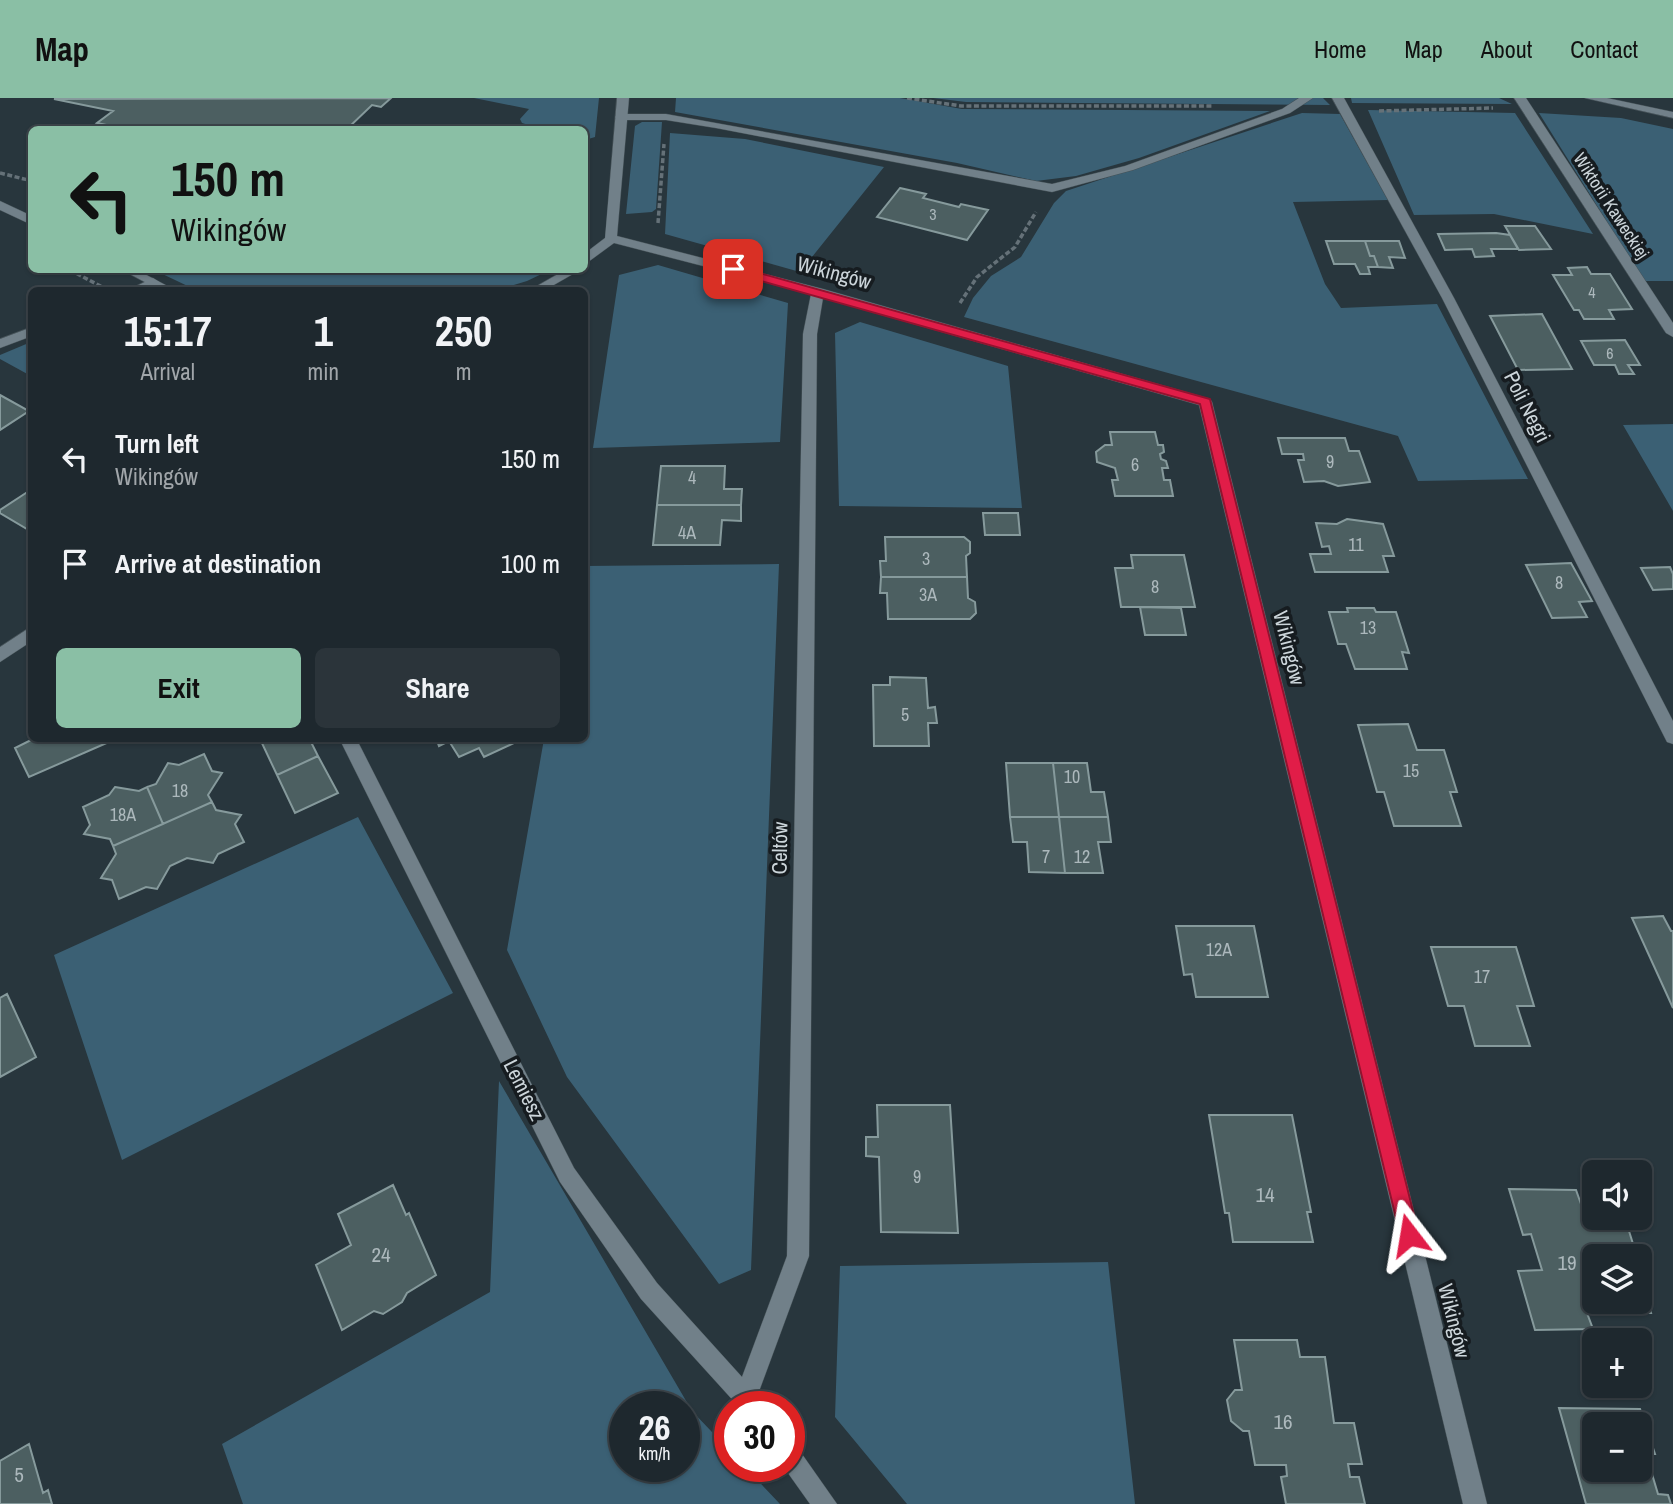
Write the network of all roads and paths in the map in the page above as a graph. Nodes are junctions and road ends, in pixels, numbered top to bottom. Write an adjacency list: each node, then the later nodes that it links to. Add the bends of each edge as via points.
1 (623, 98): 9 (street)
2 (907, 98): 7 (path, via 961,106)
3 (1307, 98): 13 (street, via 1286,111 1129,168)
4 (1338, 98): 34 (street, Poli Negri, via 1448,298)
5 (1520, 98): 30 (street, Wiktorii Kaweckiej)
6 (1591, 98): 8 (street)
7 (1220, 106)
8 (1673, 115)
9 (621, 117): 10 (street); 16 (street)
10 (666, 117): 13 (street); 17 (path, via 658,235 665,238)
11 (0, 173): 12 (path)
12 (28, 180)
13 (1052, 188): 28 (path, via 1015,247 977,277)
14 (0, 205): 15 (street)
15 (28, 219)
16 (611, 239): 17 (street, Wikingów); 18 (street)
17 (656, 249): 27 (street, Wikingów)
18 (588, 258)
19 (76, 273): 23 (path)
20 (134, 273): 22 (street)
21 (568, 273): 26 (street)
22 (153, 282): 24 (street); 25 (street)
23 (102, 287)
24 (141, 287)
25 (163, 287)
26 (542, 287)
27 (818, 292): 28 (street, Wikingów); 37 (street, Celtów, via 810,334 797,1256)
28 (944, 327): 40 (street, Wikingów, via 1205,402)
29 (28, 333): 31 (street)
30 (1673, 333)
31 (0, 344)
32 (28, 635): 33 (street)
33 (0, 656)
34 (1673, 737)
35 (349, 742): 36 (street, Lemiesz, via 567,1175 649,1291)
36 (740, 1391)
37 (754, 1391)
38 (805, 1477): 39 (street)
39 (825, 1504)
40 (1475, 1504)

